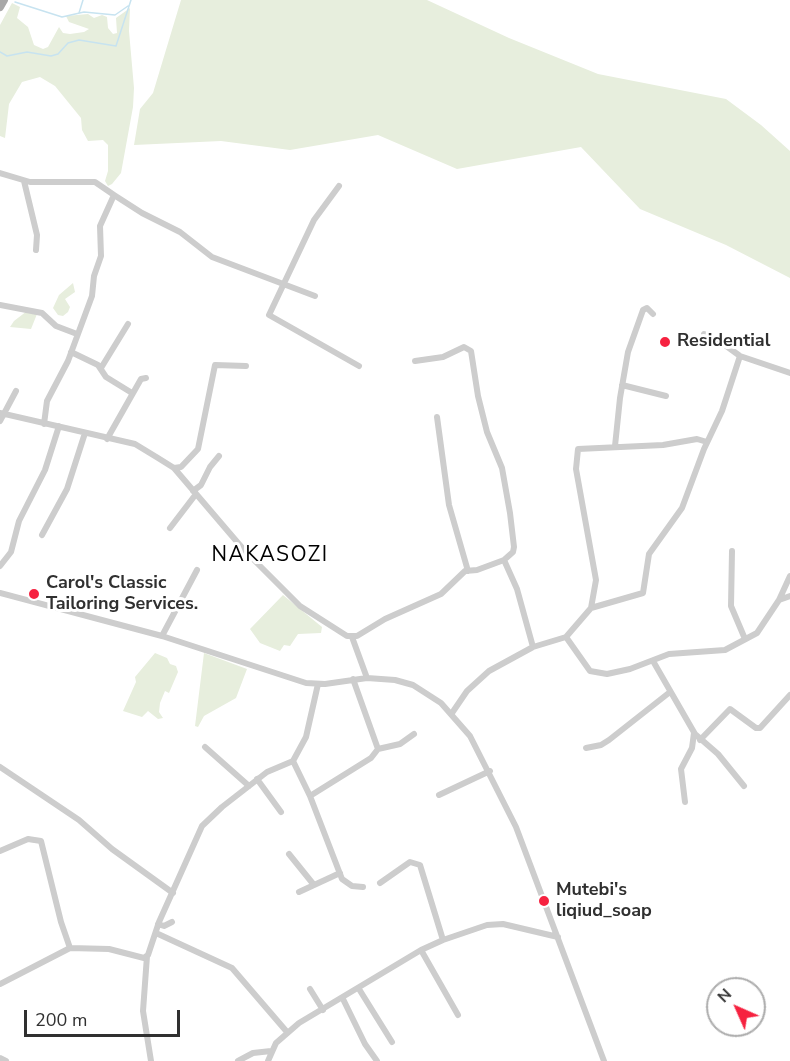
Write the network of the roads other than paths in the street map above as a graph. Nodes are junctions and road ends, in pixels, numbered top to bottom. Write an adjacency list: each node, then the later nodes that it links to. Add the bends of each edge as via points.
1 (4, 0): 2 (main road)
2 (0, 7)
3 (0, 173): 4 (street)
4 (24, 180): 6 (street, via 95,182); 7 (street, via 35,226)
5 (339, 186): 8 (street, via 314,219)
6 (114, 195): 8 (street, via 180,232 205,253); 13 (street, via 100,226 101,256 92,296)
7 (36, 250)
8 (282, 283): 9 (street); 19 (street, via 270,318)
9 (315, 296)
10 (0, 305): 13 (street, via 42,313 56,326)
11 (653, 314): 23 (street, via 643,310 628,352)
12 (128, 324): 20 (street)
13 (77, 333): 15 (street)
14 (704, 334): 16 (street)
15 (71, 352): 20 (street); 30 (street, via 47,401)
16 (740, 356): 21 (street); 34 (street)
17 (415, 361): 42 (street, via 443,357 464,347 471,351 478,396 502,468 510,513 514,548)
18 (246, 366): 37 (street, via 215,365 198,449 194,457)
19 (360, 366)
20 (101, 368): 25 (street)
21 (790, 373)
22 (146, 378): 25 (street)
23 (622, 385): 26 (street); 35 (street)
24 (16, 391): 27 (street)
25 (132, 393): 33 (street)
26 (666, 396)
27 (1, 413): 29 (street); 30 (street)
28 (437, 417): 45 (street, via 449,505)
29 (0, 421)
30 (44, 424): 31 (street)
31 (59, 426): 32 (street); 43 (street, via 45,470 19,521 11,552)
32 (85, 433): 33 (street); 40 (street, via 67,489)
33 (107, 439): 37 (street, via 135,444)
34 (707, 442): 35 (street, via 697,439 663,445); 50 (street, via 682,508 649,554 642,594)
35 (615, 446): 50 (street, via 580,447 576,452 596,580)
36 (219, 456): 38 (street)
37 (174, 468): 38 (street)
38 (194, 493): 39 (street); 52 (street, via 300,606)
39 (170, 528)
40 (42, 535)
41 (732, 551): 54 (street, via 731,606)
42 (504, 560): 45 (street); 55 (street, via 517,589)
43 (0, 566)
44 (197, 570): 51 (street)
45 (468, 571): 52 (street, via 458,575 441,594)
46 (790, 576): 49 (street)
47 (0, 593): 51 (street)
48 (790, 597): 49 (street)
49 (779, 600): 54 (street, via 761,628)
50 (591, 608): 53 (street)
51 (162, 636): 59 (street, via 290,679)
52 (352, 637): 57 (street)
53 (566, 637): 55 (street); 56 (street, via 586,666 597,674)
54 (745, 639): 56 (street, via 725,650 675,652)
55 (532, 647): 62 (street, via 479,680)
56 (652, 661): 60 (street)
57 (367, 678): 58 (street); 62 (street, via 413,685)
58 (353, 679): 59 (street); 68 (street)
59 (318, 684): 69 (street, via 306,737)
60 (670, 692): 63 (street); 67 (street, via 609,740)
61 (790, 695): 65 (street, via 760,728 730,709)
62 (452, 713): 71 (street, via 471,736)
63 (694, 733): 65 (street); 77 (street, via 692,748 681,769)
64 (414, 734): 68 (street, via 400,744)
65 (700, 740): 74 (street, via 718,754)
66 (205, 747): 73 (street)
67 (586, 748)
68 (378, 749): 76 (street, via 371,758)
69 (293, 761): 72 (street); 76 (street)
70 (0, 767): 86 (street, via 79,820)
71 (490, 771): 75 (street); 90 (street)
72 (257, 779): 73 (street); 78 (street)
73 (249, 786): 86 (street, via 202,826)
74 (744, 786)
75 (439, 795)
76 (310, 796): 81 (street)
77 (685, 802)
78 (281, 813)
79 (0, 851): 92 (street, via 28,839 41,841)
80 (289, 854): 83 (street)
81 (340, 873): 83 (street); 84 (street, via 346,883)
82 (380, 883): 91 (street, via 410,862 420,865)
83 (314, 885): 85 (street)
84 (363, 887)
85 (300, 892)
86 (173, 893): 88 (street)
87 (172, 922): 88 (street)
88 (158, 924): 89 (street)
89 (156, 933): 94 (street); 101 (street, via 232,968)
90 (558, 937): 91 (street, via 495,924); 110 (street)
91 (442, 940): 93 (street)
92 (70, 948): 94 (street); 95 (street)
93 (421, 950): 97 (street); 100 (street)
94 (147, 956): 106 (street, via 143,1011)
95 (0, 984)
96 (310, 989): 99 (street)
97 (359, 989): 98 (street); 102 (street)
98 (343, 999): 99 (street); 109 (street)
99 (322, 1010): 101 (street)
100 (458, 1015)
101 (287, 1032): 103 (street)
102 (392, 1042)
103 (271, 1051): 107 (street, via 253,1053); 108 (street)
104 (0, 1058): 105 (street)
105 (6, 1061)
106 (151, 1061)
107 (238, 1061)
108 (268, 1061)
109 (377, 1061)
110 (604, 1061)

